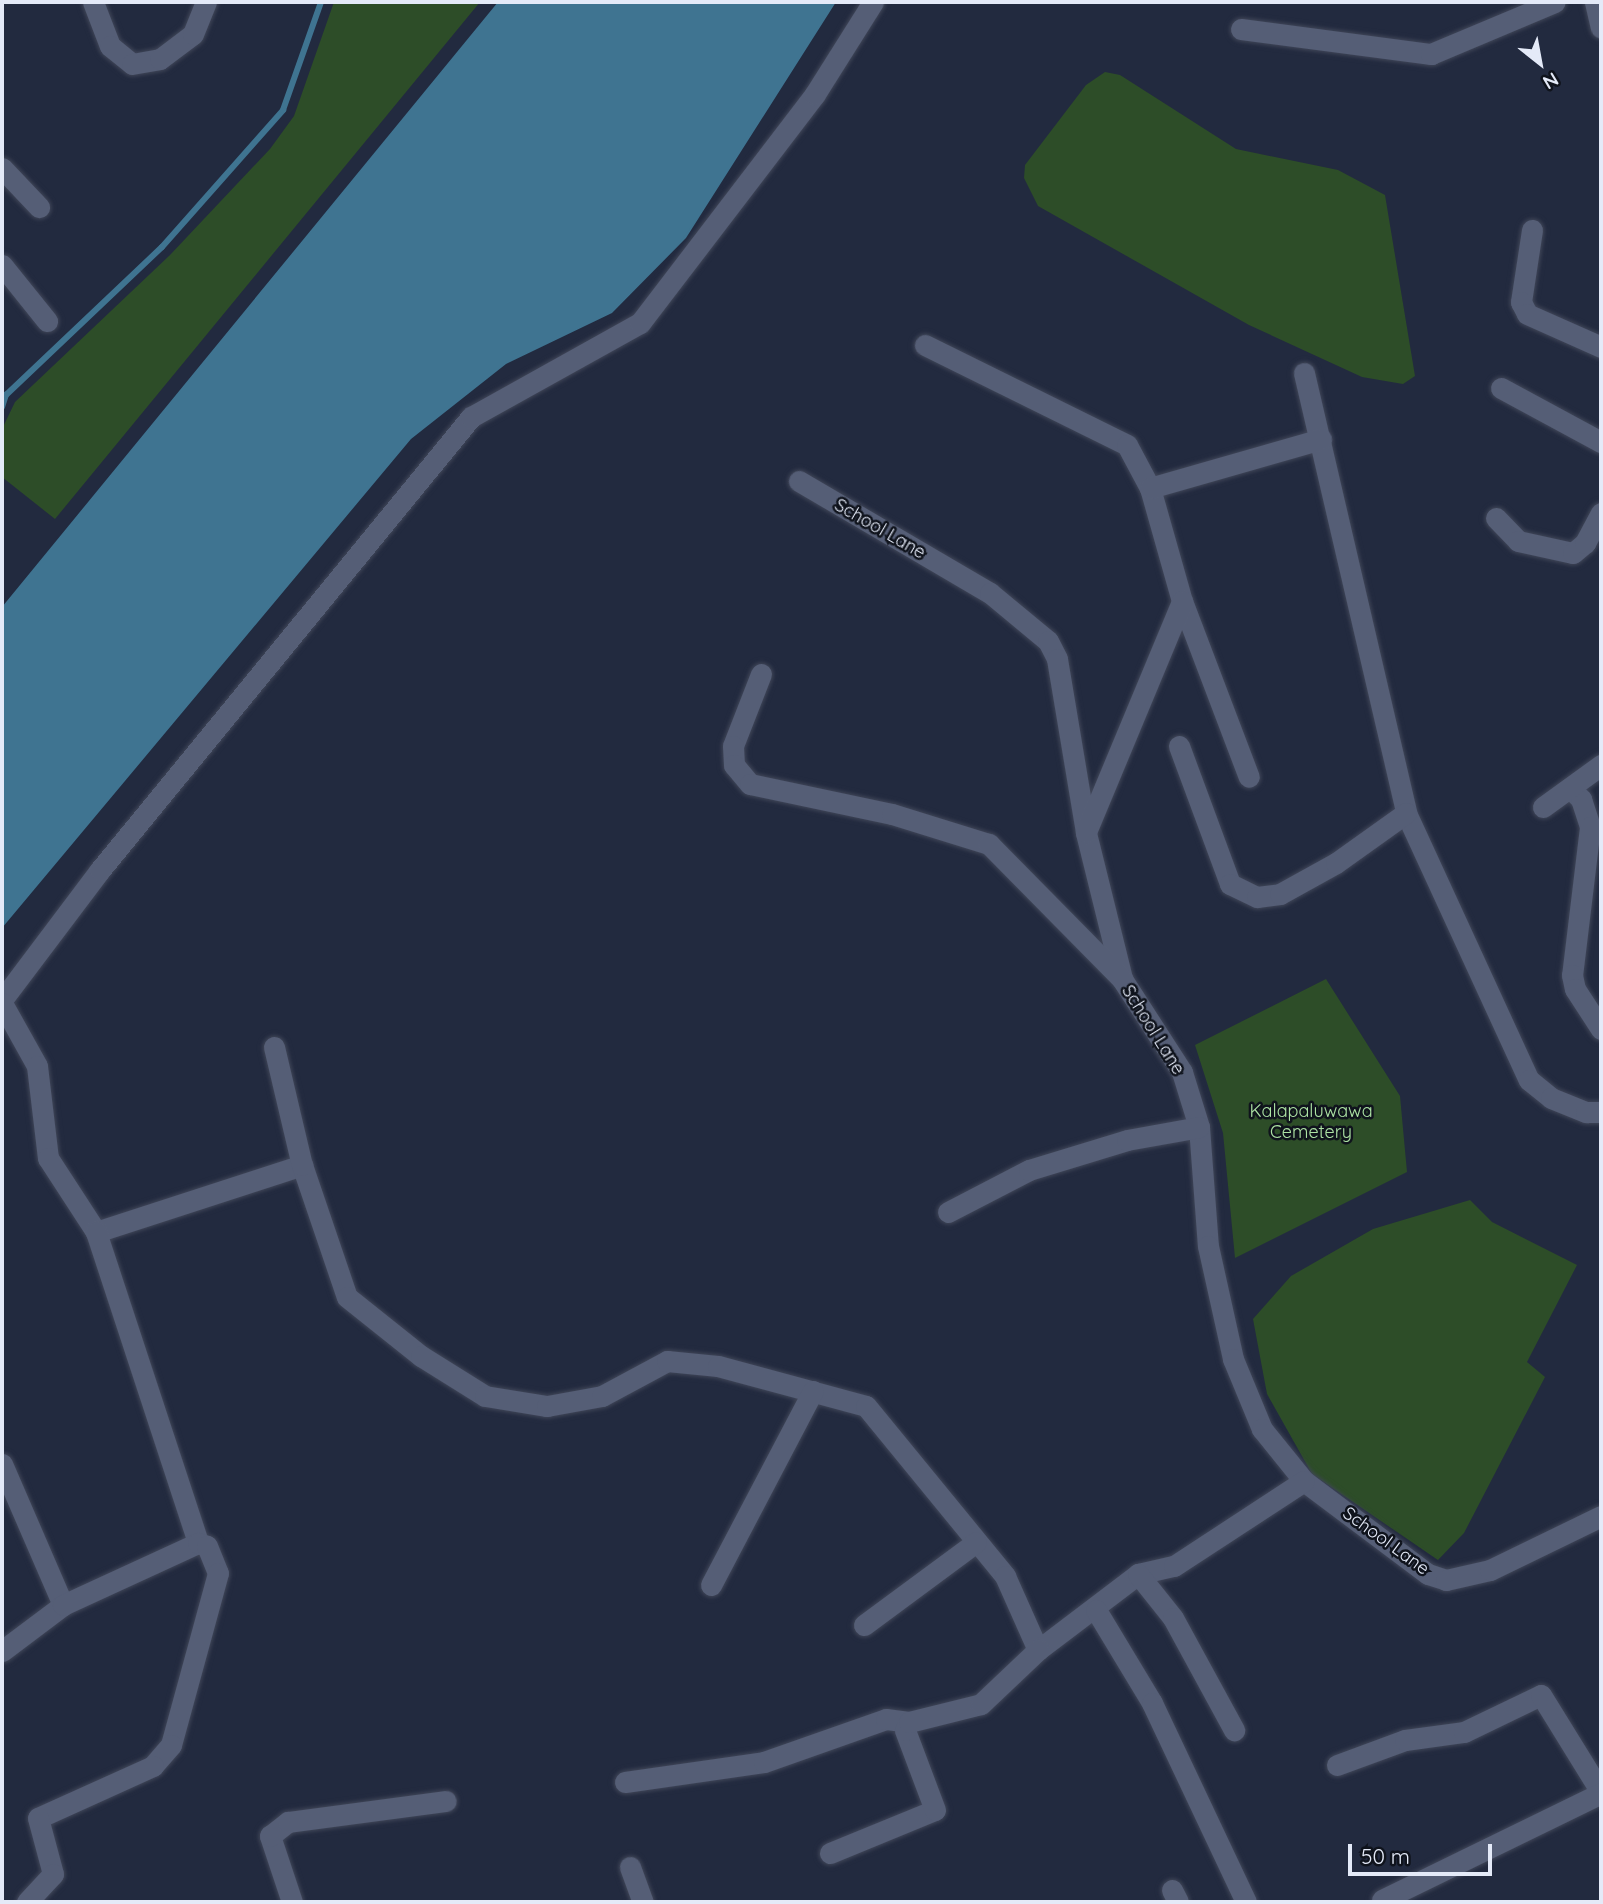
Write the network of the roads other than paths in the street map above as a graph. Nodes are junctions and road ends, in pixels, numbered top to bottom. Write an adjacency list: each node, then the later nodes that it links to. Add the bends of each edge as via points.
1 (93, 2): 2 (street, via 110,46 132,64 160,59 193,34)
2 (206, 2)
3 (873, 2): 33 (street, via 815,94 640,323 471,417 100,870)
4 (1555, 2): 7 (street, via 1431,54)
5 (1595, 2): 6 (street)
6 (1601, 27)
7 (1241, 29)
8 (2, 168): 9 (street)
9 (39, 207)
10 (1532, 230): 14 (street, via 1521,302 1527,314)
11 (2, 265): 12 (street)
12 (47, 321)
13 (925, 345): 20 (street, via 1127,445)
14 (1601, 347)
15 (1304, 373): 17 (street)
16 (1501, 388): 18 (street)
17 (1321, 439): 20 (street); 30 (street)
18 (1601, 442)
19 (799, 481): 31 (street, School Lane, via 990,593 1048,641 1057,659)
20 (1150, 488): 23 (street)
21 (1601, 513): 22 (street, via 1585,543 1573,553 1518,541)
22 (1496, 518)
23 (1182, 601): 27 (street); 31 (street)
24 (761, 674): 32 (street, via 733,747 734,765 750,784 892,814 989,844)
25 (1179, 746): 30 (street, via 1230,884 1257,897 1280,894 1336,863)
26 (1601, 765): 28 (street)
27 (1250, 777)
28 (1570, 788): 29 (street); 34 (street, via 1581,799 1590,827 1572,975 1574,989)
29 (1543, 807)
30 (1406, 813): 36 (street, via 1529,1080 1551,1098 1586,1112)
31 (1086, 833): 32 (street, School Lane)
32 (1122, 979): 37 (street, School Lane, via 1182,1072)
33 (2, 1001): 40 (street, via 37,1066 48,1158)
34 (1601, 1029)
35 (274, 1047): 38 (street)
36 (1601, 1112)
37 (1199, 1127): 39 (street, via 1127,1140 1029,1170); 43 (street, School Lane, via 1208,1246 1233,1359 1262,1429)
38 (302, 1165): 40 (street); 41 (street, via 347,1297 421,1356 485,1396 547,1406 602,1396 667,1361 719,1366)
39 (948, 1212)
40 (96, 1232): 46 (street)
41 (813, 1391): 45 (street, via 866,1406); 48 (street)
42 (2, 1464): 49 (street)
43 (1304, 1481): 44 (street, School Lane, via 1428,1574 1446,1580 1490,1570); 47 (street, via 1174,1566)
44 (1601, 1516)
45 (976, 1542): 51 (street); 52 (street, via 1004,1576)
46 (198, 1543): 49 (street); 63 (street, via 207,1546 218,1573 171,1745 153,1766 38,1818 53,1874)
47 (1138, 1574): 50 (street); 55 (street, via 1173,1618)
48 (711, 1585)
49 (63, 1605): 53 (street)
50 (1096, 1610): 52 (street); 66 (street, via 1152,1703)
51 (864, 1625)
52 (1038, 1650): 54 (street, via 981,1704)
53 (2, 1651)
54 (909, 1722): 57 (street, via 886,1719 764,1762); 60 (street, via 905,1730 935,1810)
55 (1234, 1730)
56 (1337, 1765): 58 (street, via 1405,1740 1464,1732 1541,1695)
57 (625, 1782)
58 (1601, 1793): 62 (street)
59 (446, 1801): 64 (street, via 288,1822 270,1836)
60 (830, 1853)
61 (630, 1867): 65 (street)
62 (1382, 1900)
63 (27, 1902)
64 (292, 1902)
65 (643, 1902)
66 (1246, 1902)

